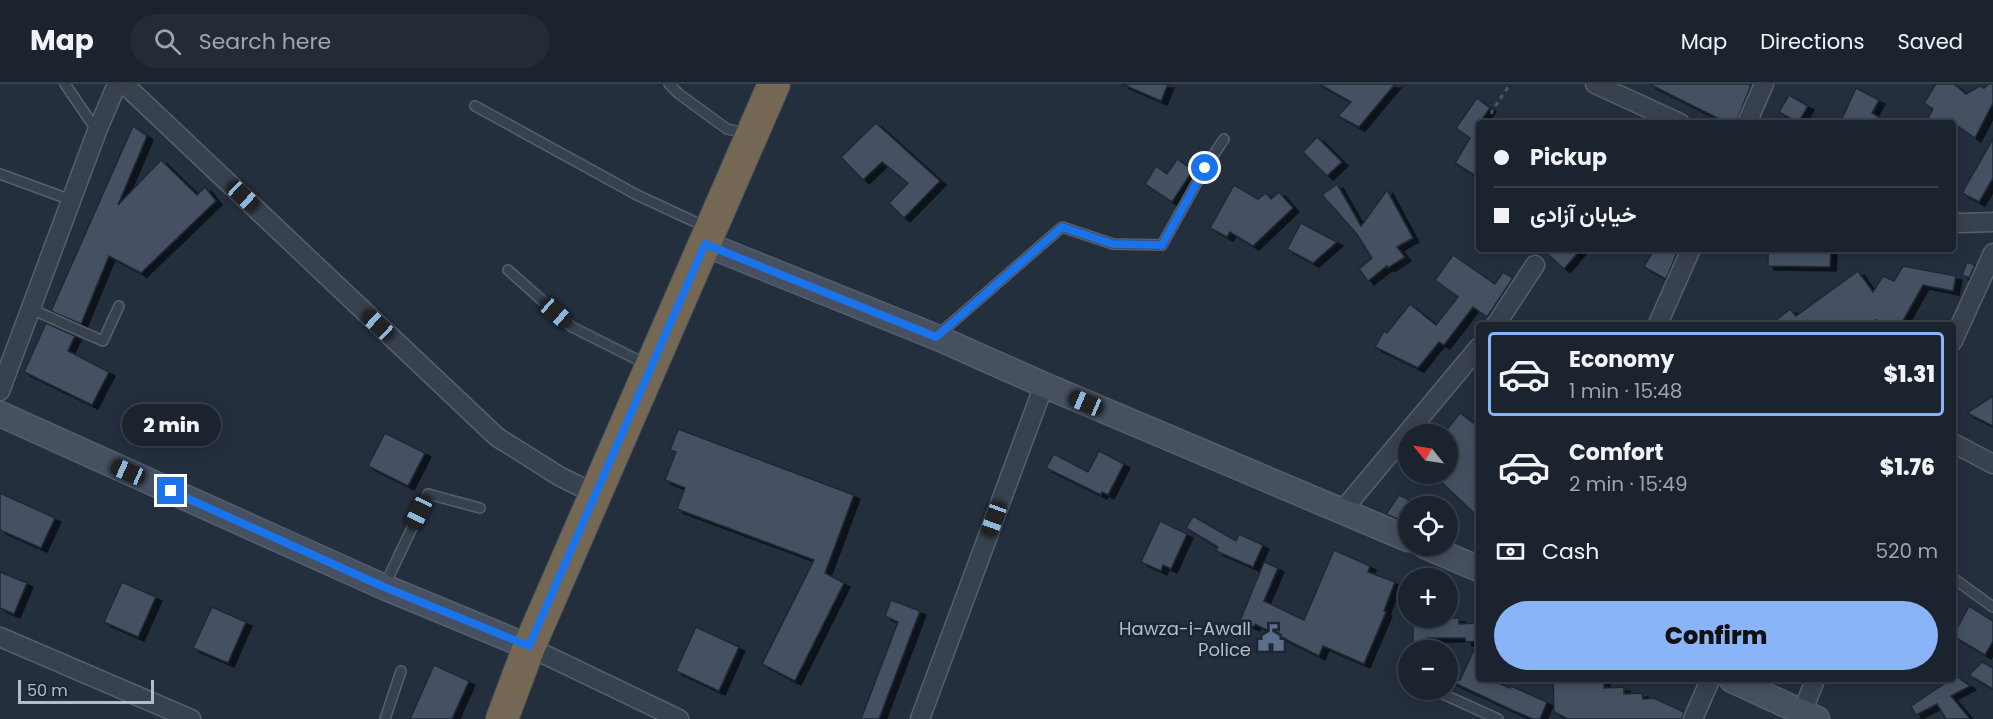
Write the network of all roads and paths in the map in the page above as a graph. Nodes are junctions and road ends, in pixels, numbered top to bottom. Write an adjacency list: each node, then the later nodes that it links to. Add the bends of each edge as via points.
1 (65, 84): 13 (lane)
2 (117, 84): 13 (street)
3 (124, 84): 38 (street, via 497,437)
4 (669, 84): 14 (lane, via 728,129)
5 (774, 84): 14 (highway)
6 (1510, 84): 10 (path, via 1492,111)
7 (1596, 84): 11 (street)
8 (1764, 84): 12 (street)
9 (476, 106): 20 (lane)
10 (1491, 120)
11 (1674, 120)
12 (1748, 120)
13 (97, 131): 17 (street)
14 (752, 134): 20 (highway)
15 (1224, 139): 30 (lane, via 1162,245 1113,244 1062,227)
16 (0, 174): 17 (lane)
17 (71, 201): 26 (street)
18 (1956, 222): 19 (street)
19 (1993, 222)
20 (708, 237): 30 (street); 32 (highway)
21 (1690, 252): 28 (street)
22 (1993, 253): 29 (street)
23 (1535, 265): 27 (street)
24 (508, 270): 32 (lane, via 573,327)
25 (119, 306): 26 (lane, via 103,341)
26 (31, 309): 34 (street)
27 (1498, 322)
28 (1659, 322)
29 (1956, 334)
30 (936, 337): 33 (street)
31 (1476, 351): 40 (street)
32 (651, 367): 38 (highway)
33 (1044, 385): 40 (street); 59 (street)
34 (0, 391)
35 (0, 414): 45 (street)
36 (1956, 445): 37 (street)
37 (1993, 464)
38 (595, 494): 48 (highway)
39 (480, 508): 45 (lane, via 428,494)
40 (1342, 511): 41 (street)
41 (1398, 535)
42 (1448, 556): 43 (street)
43 (1476, 568)
44 (1956, 580): 46 (lane)
45 (384, 587): 48 (street)
46 (1993, 607)
47 (0, 637): 55 (street)
48 (529, 646): 57 (highway); 58 (street)
49 (401, 671): 56 (lane)
50 (1709, 682): 61 (street)
51 (1736, 682): 54 (street)
52 (1815, 682): 54 (street)
53 (1456, 700): 60 (lane)
54 (1809, 716)
55 (191, 719)
56 (385, 719)
57 (501, 719)
58 (679, 719)
59 (920, 719)
60 (1498, 719)
61 (1693, 719)

